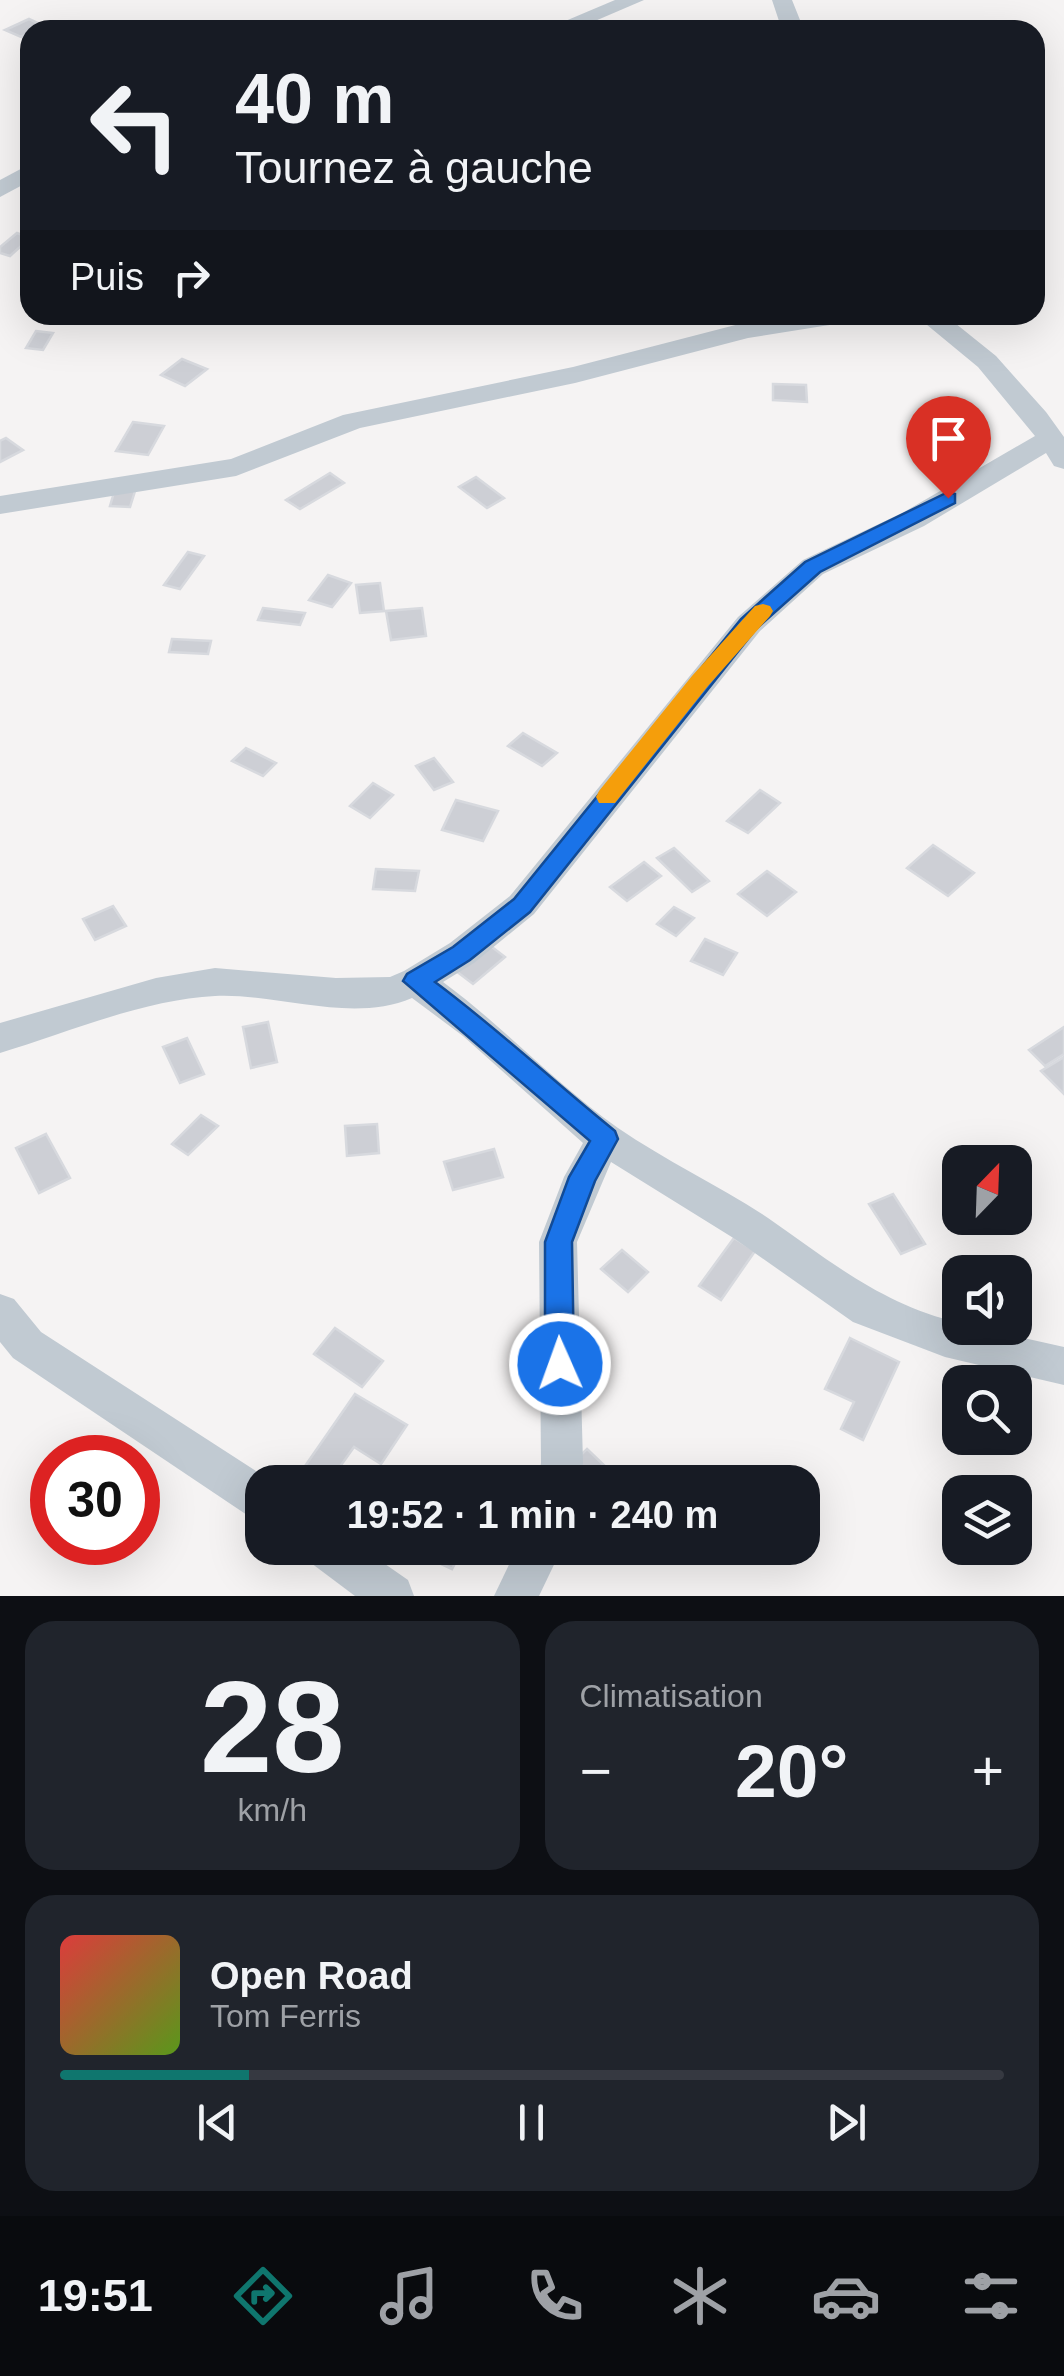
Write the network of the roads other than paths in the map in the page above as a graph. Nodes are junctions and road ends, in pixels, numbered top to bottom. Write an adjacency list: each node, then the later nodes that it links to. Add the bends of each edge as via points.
1 (634, 0): 2 (street)
2 (581, 20)
3 (779, 325): 6 (street, via 353,420 236,466)
4 (942, 325): 5 (street, via 982,355 1040,418)
5 (1058, 449): 7 (street, via 812,567 748,624 522,906)
6 (0, 505)
7 (416, 981): 8 (street, via 392,991 336,992 214,982 156,992); 9 (street)
8 (0, 1038)
9 (605, 1139): 11 (street, via 867,1308 945,1338); 12 (street, via 558,1242)
10 (0, 1312): 13 (street, via 27,1346)
11 (1064, 1366)
12 (562, 1465)
13 (245, 1489)
14 (349, 1565): 16 (street)
15 (532, 1565): 17 (street)
16 (392, 1596)
17 (516, 1596)

